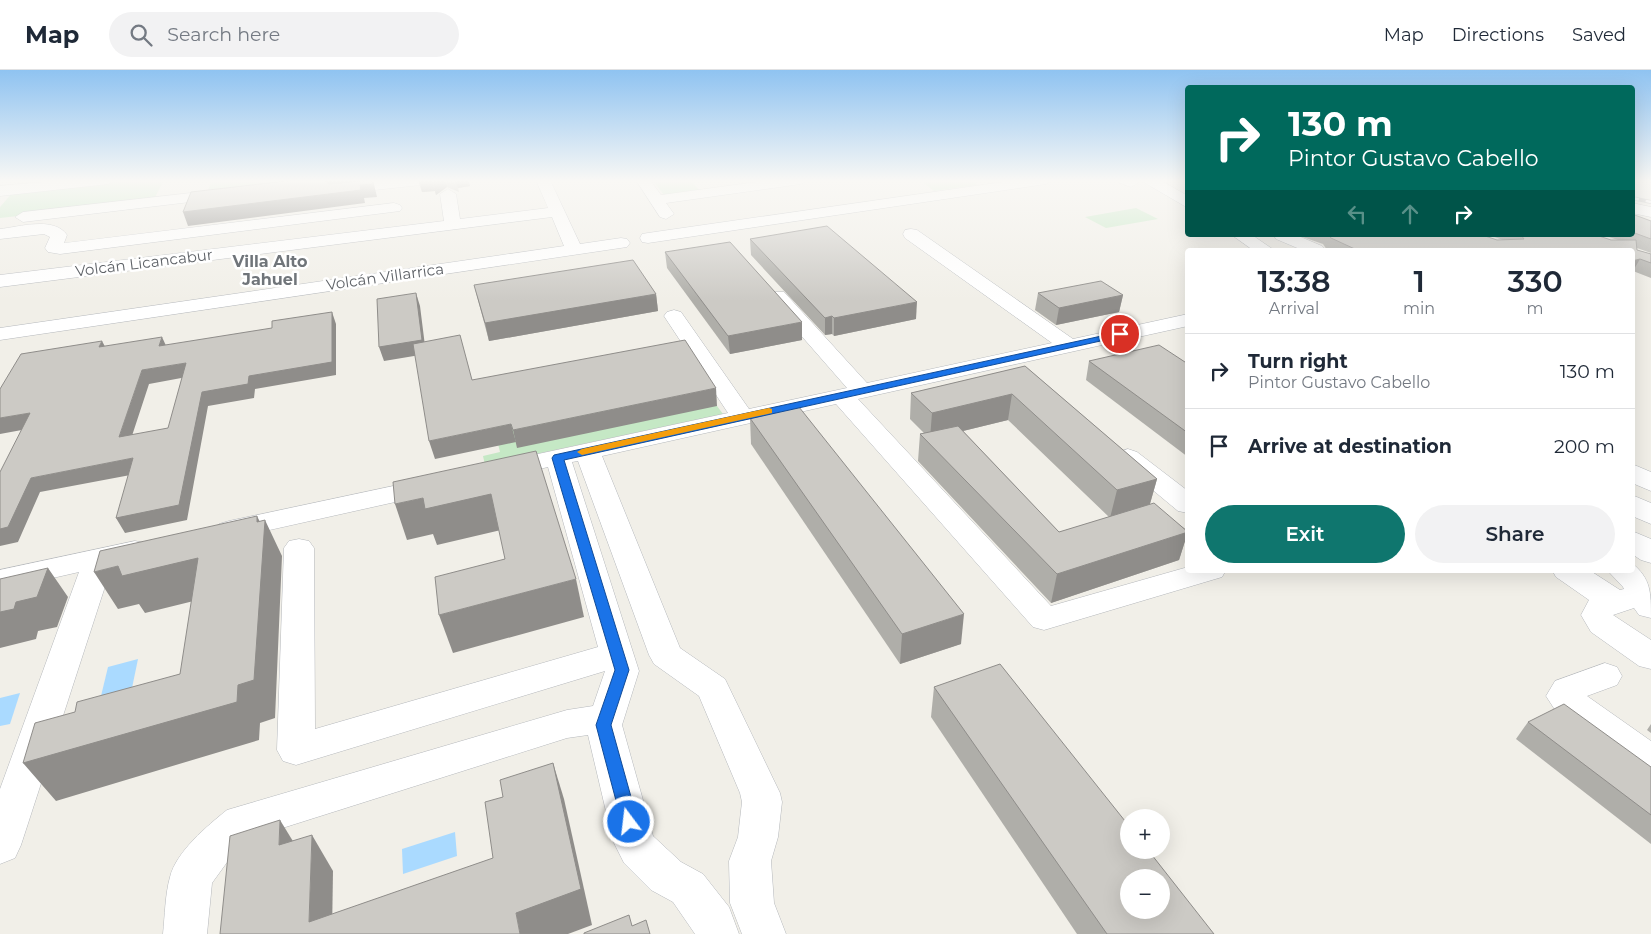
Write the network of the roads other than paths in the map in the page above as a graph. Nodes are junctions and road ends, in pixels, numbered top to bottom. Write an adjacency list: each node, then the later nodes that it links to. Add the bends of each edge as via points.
1 (294, 220): 9 (street, via 60,249 54,248 59,235 46,230)
2 (452, 220): 7 (street)
3 (484, 220): 7 (street, Volcán Licancabur)
4 (559, 220): 17 (street)
5 (671, 220): 8 (street)
6 (770, 220): 8 (street)
7 (453, 224): 19 (street, Volcán Licancabur)
8 (680, 233): 13 (street)
9 (0, 234)
10 (911, 234): 23 (street)
11 (1243, 237): 15 (street)
12 (1287, 237): 16 (street)
13 (648, 238)
14 (621, 243): 17 (street, Volcán Villarrica)
15 (1262, 248)
16 (1311, 248)
17 (574, 249): 22 (street, Volcán Villarrica)
18 (761, 279): 24 (street)
19 (0, 281)
20 (674, 316): 25 (street)
21 (1185, 321): 23 (street)
22 (0, 334)
23 (1069, 346): 24 (street)
24 (852, 393): 25 (street); 41 (street, via 1044,620)
25 (743, 417): 27 (street)
26 (1113, 445): 32 (street)
27 (572, 454): 29 (street); 45 (street); 53 (street, via 666,655 713,688 760,793 758,837 750,861 752,903)
28 (1635, 474): 31 (street)
29 (480, 475)
30 (451, 481): 35 (street, via 392,484)
31 (1651, 483)
32 (1185, 503)
33 (1635, 505): 34 (street)
34 (1651, 515)
35 (204, 535)
36 (1635, 542): 39 (street)
37 (156, 546): 40 (street)
38 (299, 548): 45 (street, via 296,750)
39 (1651, 552)
40 (99, 558): 43 (street); 50 (street)
41 (1201, 573)
42 (1575, 573): 44 (street)
43 (0, 580)
44 (1632, 594): 46 (street, via 1598,608 1597,615 1602,624)
45 (617, 654): 48 (street, via 621,676)
46 (1651, 657)
47 (1604, 676): 49 (street, via 1567,690 1564,696)
48 (605, 718): 51 (street, via 567,724 241,823 219,841 191,876); 52 (street, via 604,725 634,841 666,876 688,888 713,922)
49 (1651, 761)
50 (0, 845)
51 (185, 934)
52 (717, 934)
53 (764, 934)

